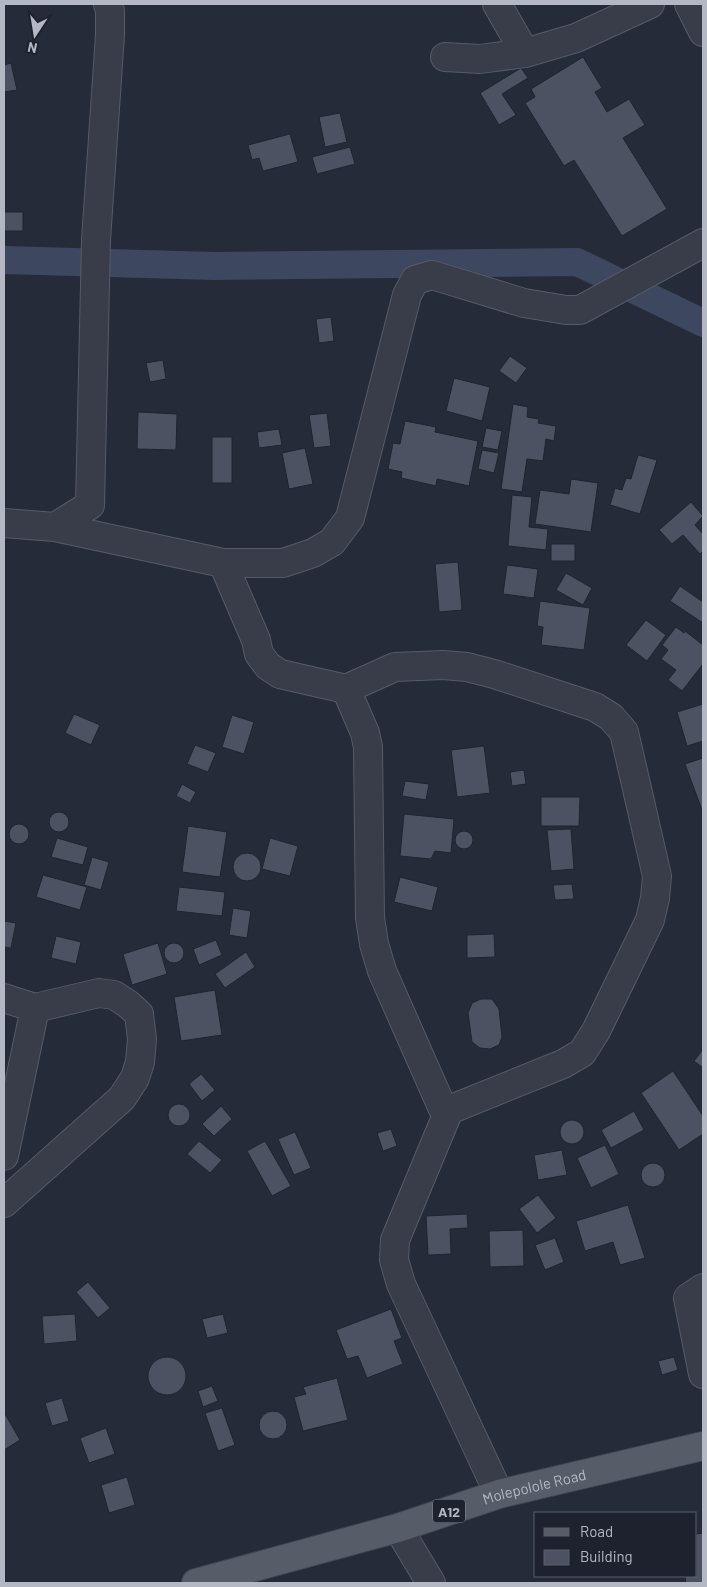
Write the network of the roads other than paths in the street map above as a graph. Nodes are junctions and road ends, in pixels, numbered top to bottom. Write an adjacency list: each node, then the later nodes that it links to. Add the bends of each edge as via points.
1 (108, 4): 10 (street, via 110,35 96,240 90,505)
2 (497, 4): 6 (street)
3 (650, 4): 6 (street, via 576,38)
4 (689, 4): 5 (street)
5 (703, 32)
6 (525, 53): 7 (street, via 480,59)
7 (445, 57)
8 (703, 243): 11 (street, via 580,310 524,303 432,275 415,280 408,295 350,518 332,542 313,553 283,563)
9 (4, 523): 10 (street)
10 (55, 528): 11 (street)
11 (224, 563): 12 (street, via 259,654 268,666 280,674)
12 (346, 689): 15 (street, via 368,747 370,918 374,944 382,971 442,1107); 15 (street, via 395,667 467,667 595,707 611,717 624,732 657,876 650,920 596,1031 582,1052 563,1064)
13 (4, 998): 14 (street)
14 (35, 1008): 16 (street); 17 (street, via 87,994 114,995 139,1014 140,1062 135,1078 122,1098)
15 (449, 1110): 21 (street, via 395,1240 394,1260 401,1284)
16 (4, 1156)
17 (4, 1204)
18 (703, 1288): 19 (street, via 688,1298)
19 (703, 1374)
20 (703, 1446): 21 (main road, Molepolole Road / A12)
21 (498, 1494): 22 (main road, Molepolole Road / A12)
22 (398, 1528): 23 (main road, Molepolole Road / A12); 24 (street)
23 (196, 1583)
24 (431, 1583)

